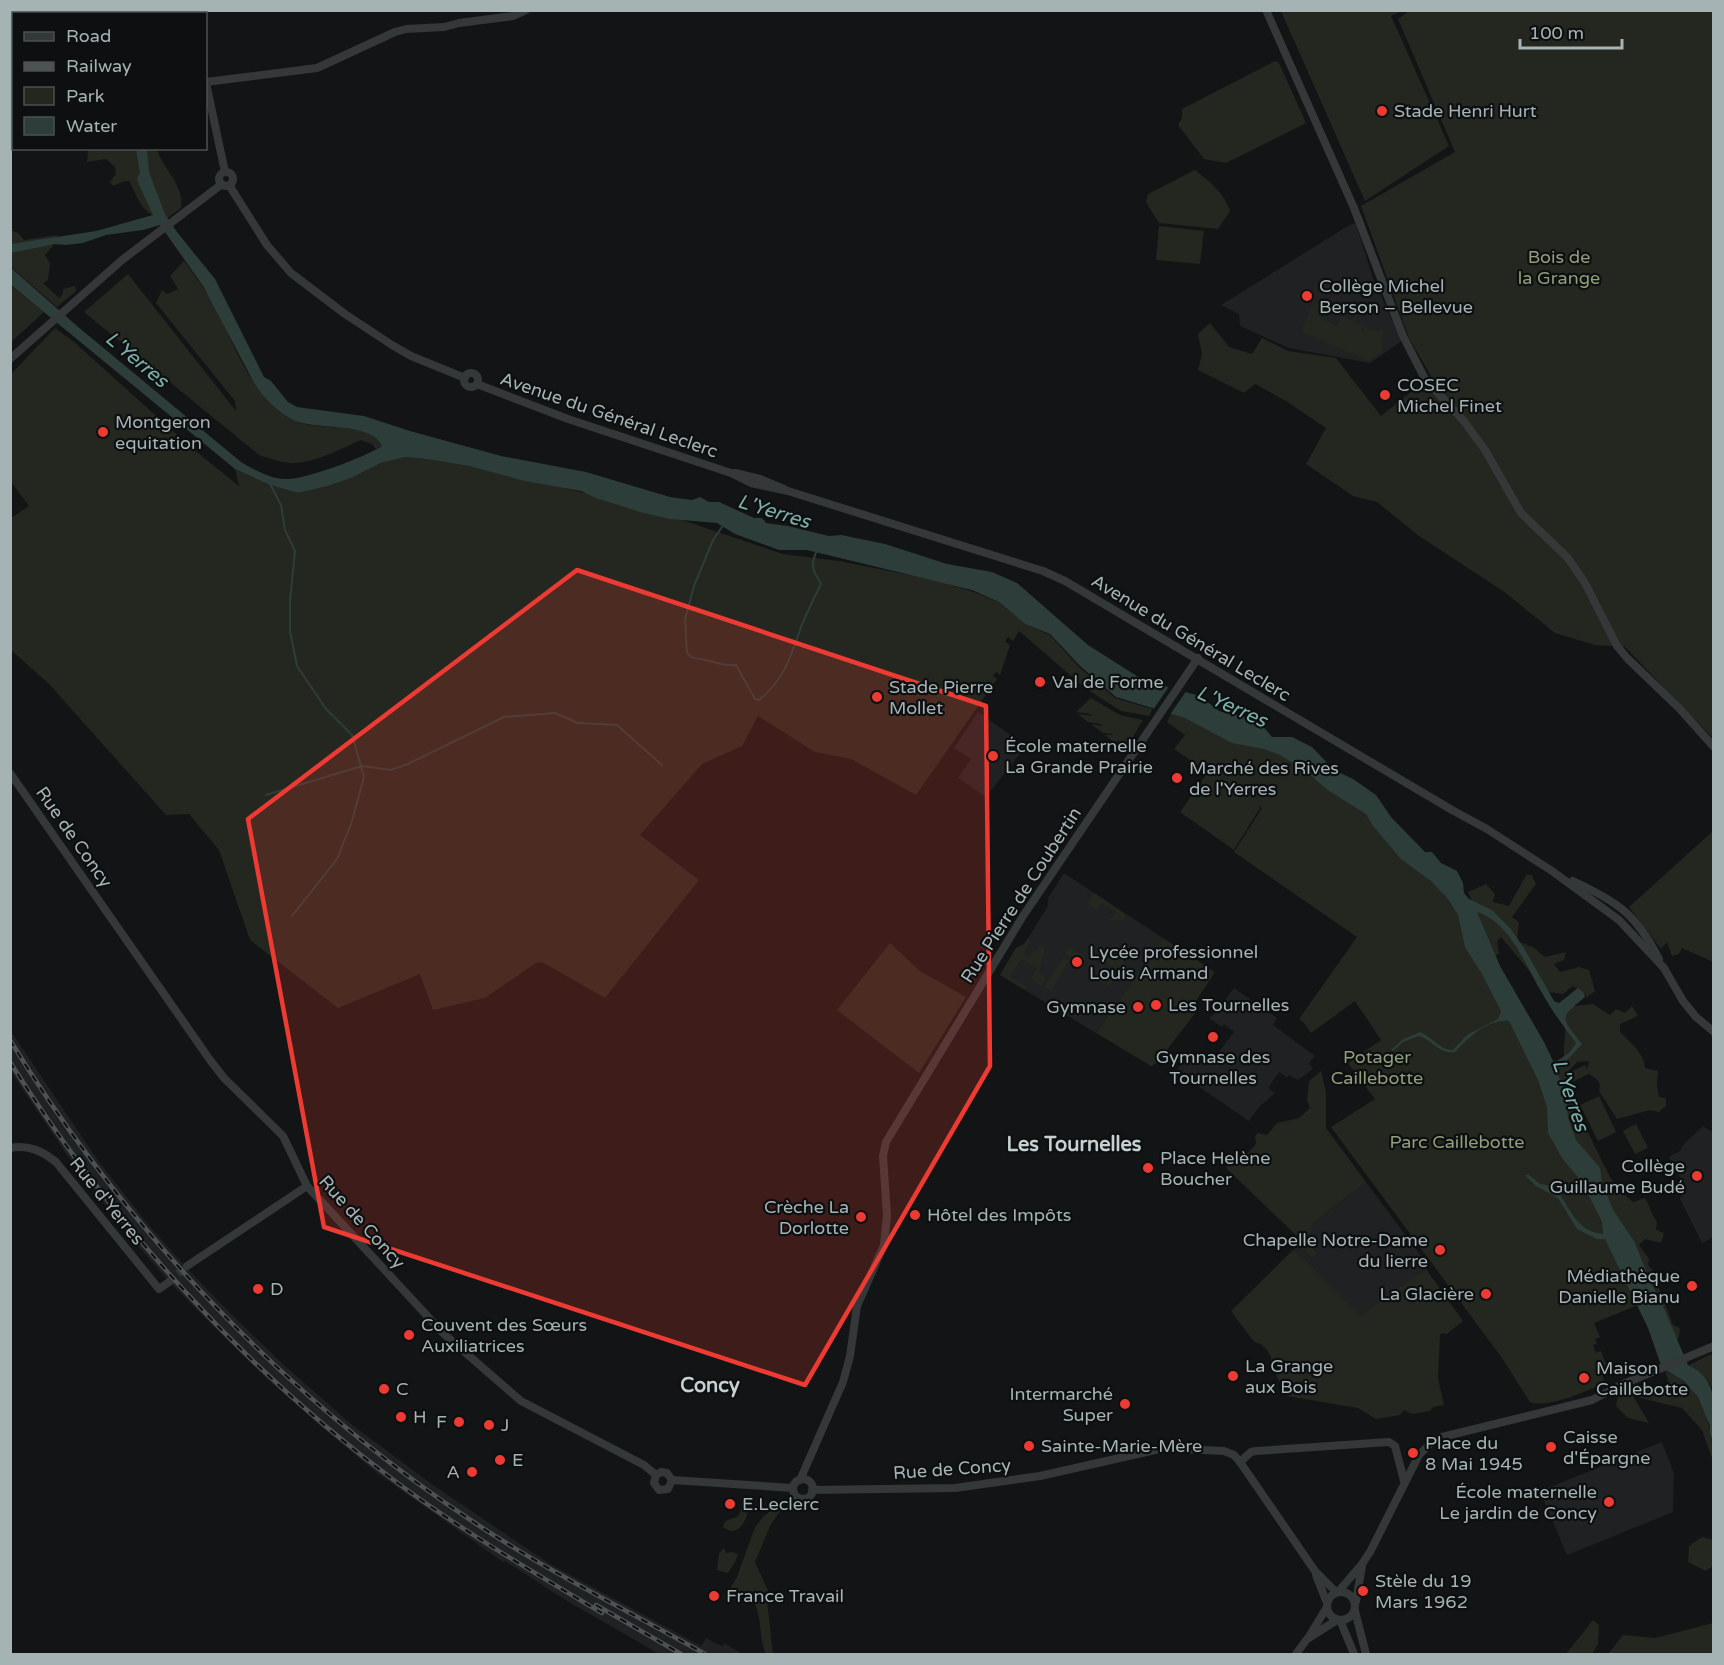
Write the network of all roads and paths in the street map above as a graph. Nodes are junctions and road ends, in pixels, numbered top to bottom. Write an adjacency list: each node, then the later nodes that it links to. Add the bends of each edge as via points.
1 (526, 10): 3 (street, via 513,16 395,32 317,68)
2 (1266, 10): 8 (street, via 1357,215 1403,336 1425,379 1485,450 1521,513 1568,558 1617,646)
3 (207, 83)
4 (207, 88): 5 (street, Avenue du Général Leclerc, via 225,172 233,177)
5 (225, 184): 6 (street, via 122,260); 7 (street, Avenue du Général Leclerc, via 279,261 345,314 411,356 465,378 474,374 477,384 751,483 788,491 1049,573)
6 (10, 359)
7 (1198, 658): 10 (street, Avenue du Général Leclerc); 23 (street, Rue Pierre de Coubertin, via 1064,853 886,1142 883,1156 888,1215 884,1245 857,1306 843,1382)
8 (1713, 747)
9 (10, 773): 16 (street, Rue de Concy, via 210,1060 283,1136)
10 (1552, 871): 11 (street, Avenue du Général Leclerc); 12 (street, Avenue du Général Leclerc)
11 (1627, 912): 12 (street); 13 (street, Avenue du Général Leclerc, via 1642,928)
12 (1619, 920): 13 (street, Avenue du Général Leclerc)
13 (1664, 968): 14 (street, via 1683,1001)
14 (1713, 1032)
15 (10, 1148): 18 (street, Rue d'Yerres, via 25,1146 56,1162 159,1289)
16 (307, 1186): 17 (street); 21 (street, Rue de Concy, via 432,1322 512,1394)
17 (187, 1266)
18 (169, 1282)
19 (1713, 1346): 24 (street, via 1587,1402 1442,1437 1419,1455)
20 (1237, 1459): 24 (street, via 1256,1451 1389,1442 1395,1446); 26 (street, Rue de Concy, via 1218,1450 1164,1448 1040,1476 955,1488); 28 (street)
21 (656, 1475): 22 (street, Rue de Concy, via 667,1473); 22 (street, Rue de Concy, via 654,1483 659,1490 668,1489)
22 (672, 1480): 25 (street, Rue de Concy)
23 (800, 1480): 25 (street); 26 (street, via 810,1482)
24 (1404, 1481): 27 (street)
25 (793, 1488): 26 (street, Rue de Concy, via 801,1499)
26 (812, 1490)
27 (1362, 1564): 29 (street); 31 (street)
28 (1315, 1571): 29 (street); 30 (street)
29 (1337, 1592): 30 (street); 31 (street, via 1347,1593)
30 (1327, 1606): 32 (street, via 1330,1615); 33 (street)
31 (1355, 1607): 32 (street, via 1349,1618); 36 (street)
32 (1339, 1620): 33 (street); 35 (street)
33 (1307, 1639): 34 (street)
34 (1296, 1654)
35 (1354, 1654)
36 (1366, 1654)

